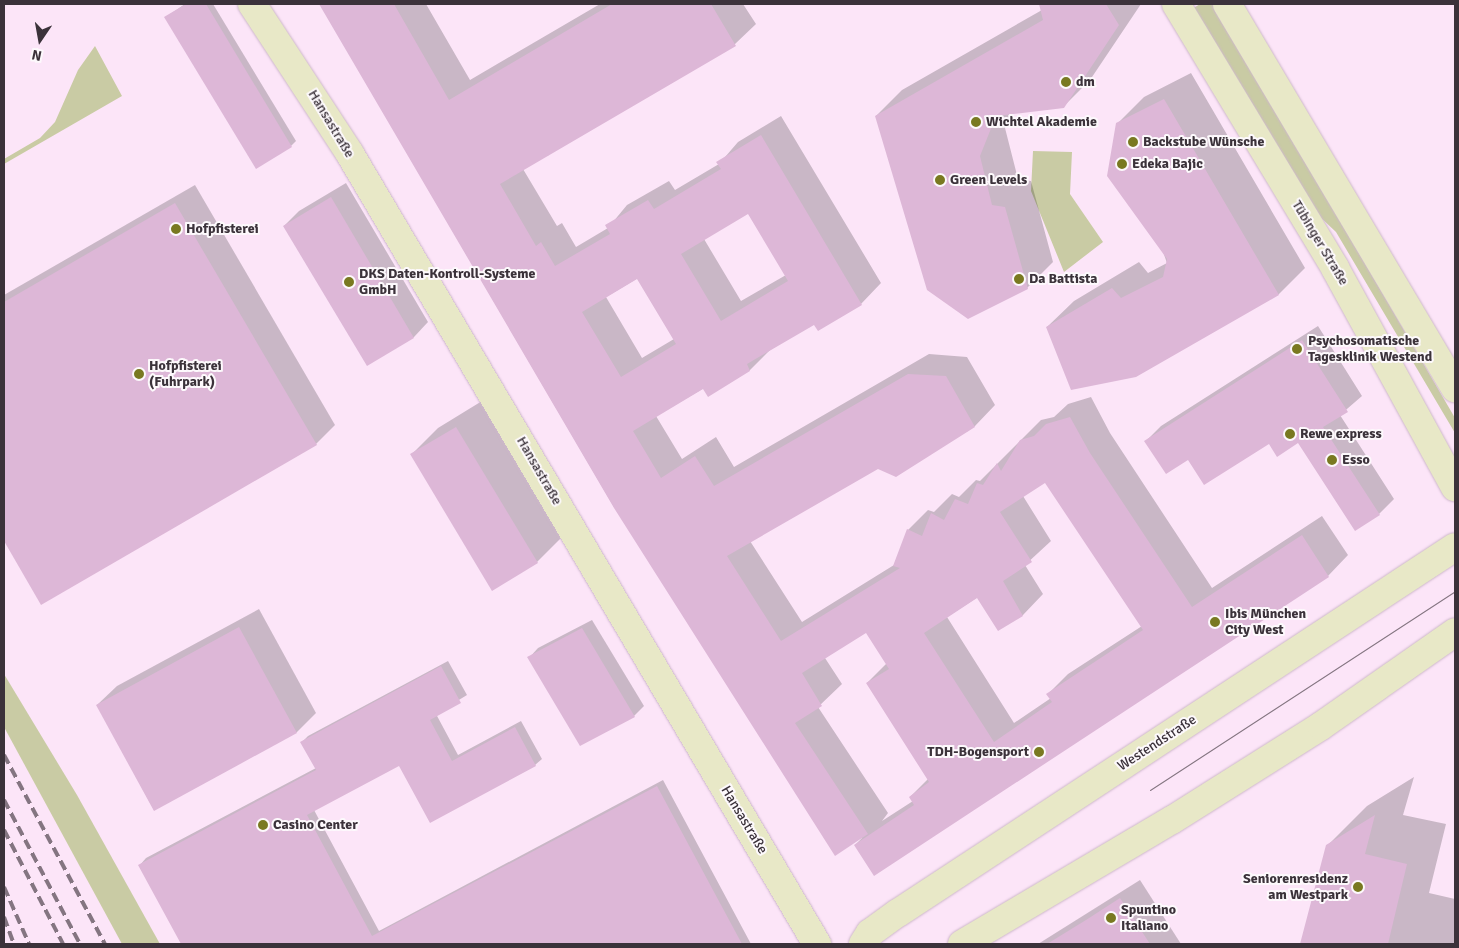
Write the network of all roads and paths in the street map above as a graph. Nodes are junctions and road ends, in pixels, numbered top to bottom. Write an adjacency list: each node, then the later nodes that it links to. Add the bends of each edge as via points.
1 (252, 4): 8 (main road, Hansastraße, via 309,86 355,162)
2 (1176, 4): 5 (main road, Tübinger Straße, via 1335,268)
3 (1227, 4): 4 (main road)
4 (1455, 388)
5 (1455, 487)
6 (1455, 547): 9 (main road, Westendstraße, via 898,912 870,933)
7 (1455, 632): 10 (main road, via 1321,726)
8 (817, 944)
9 (863, 944)
10 (962, 944)

